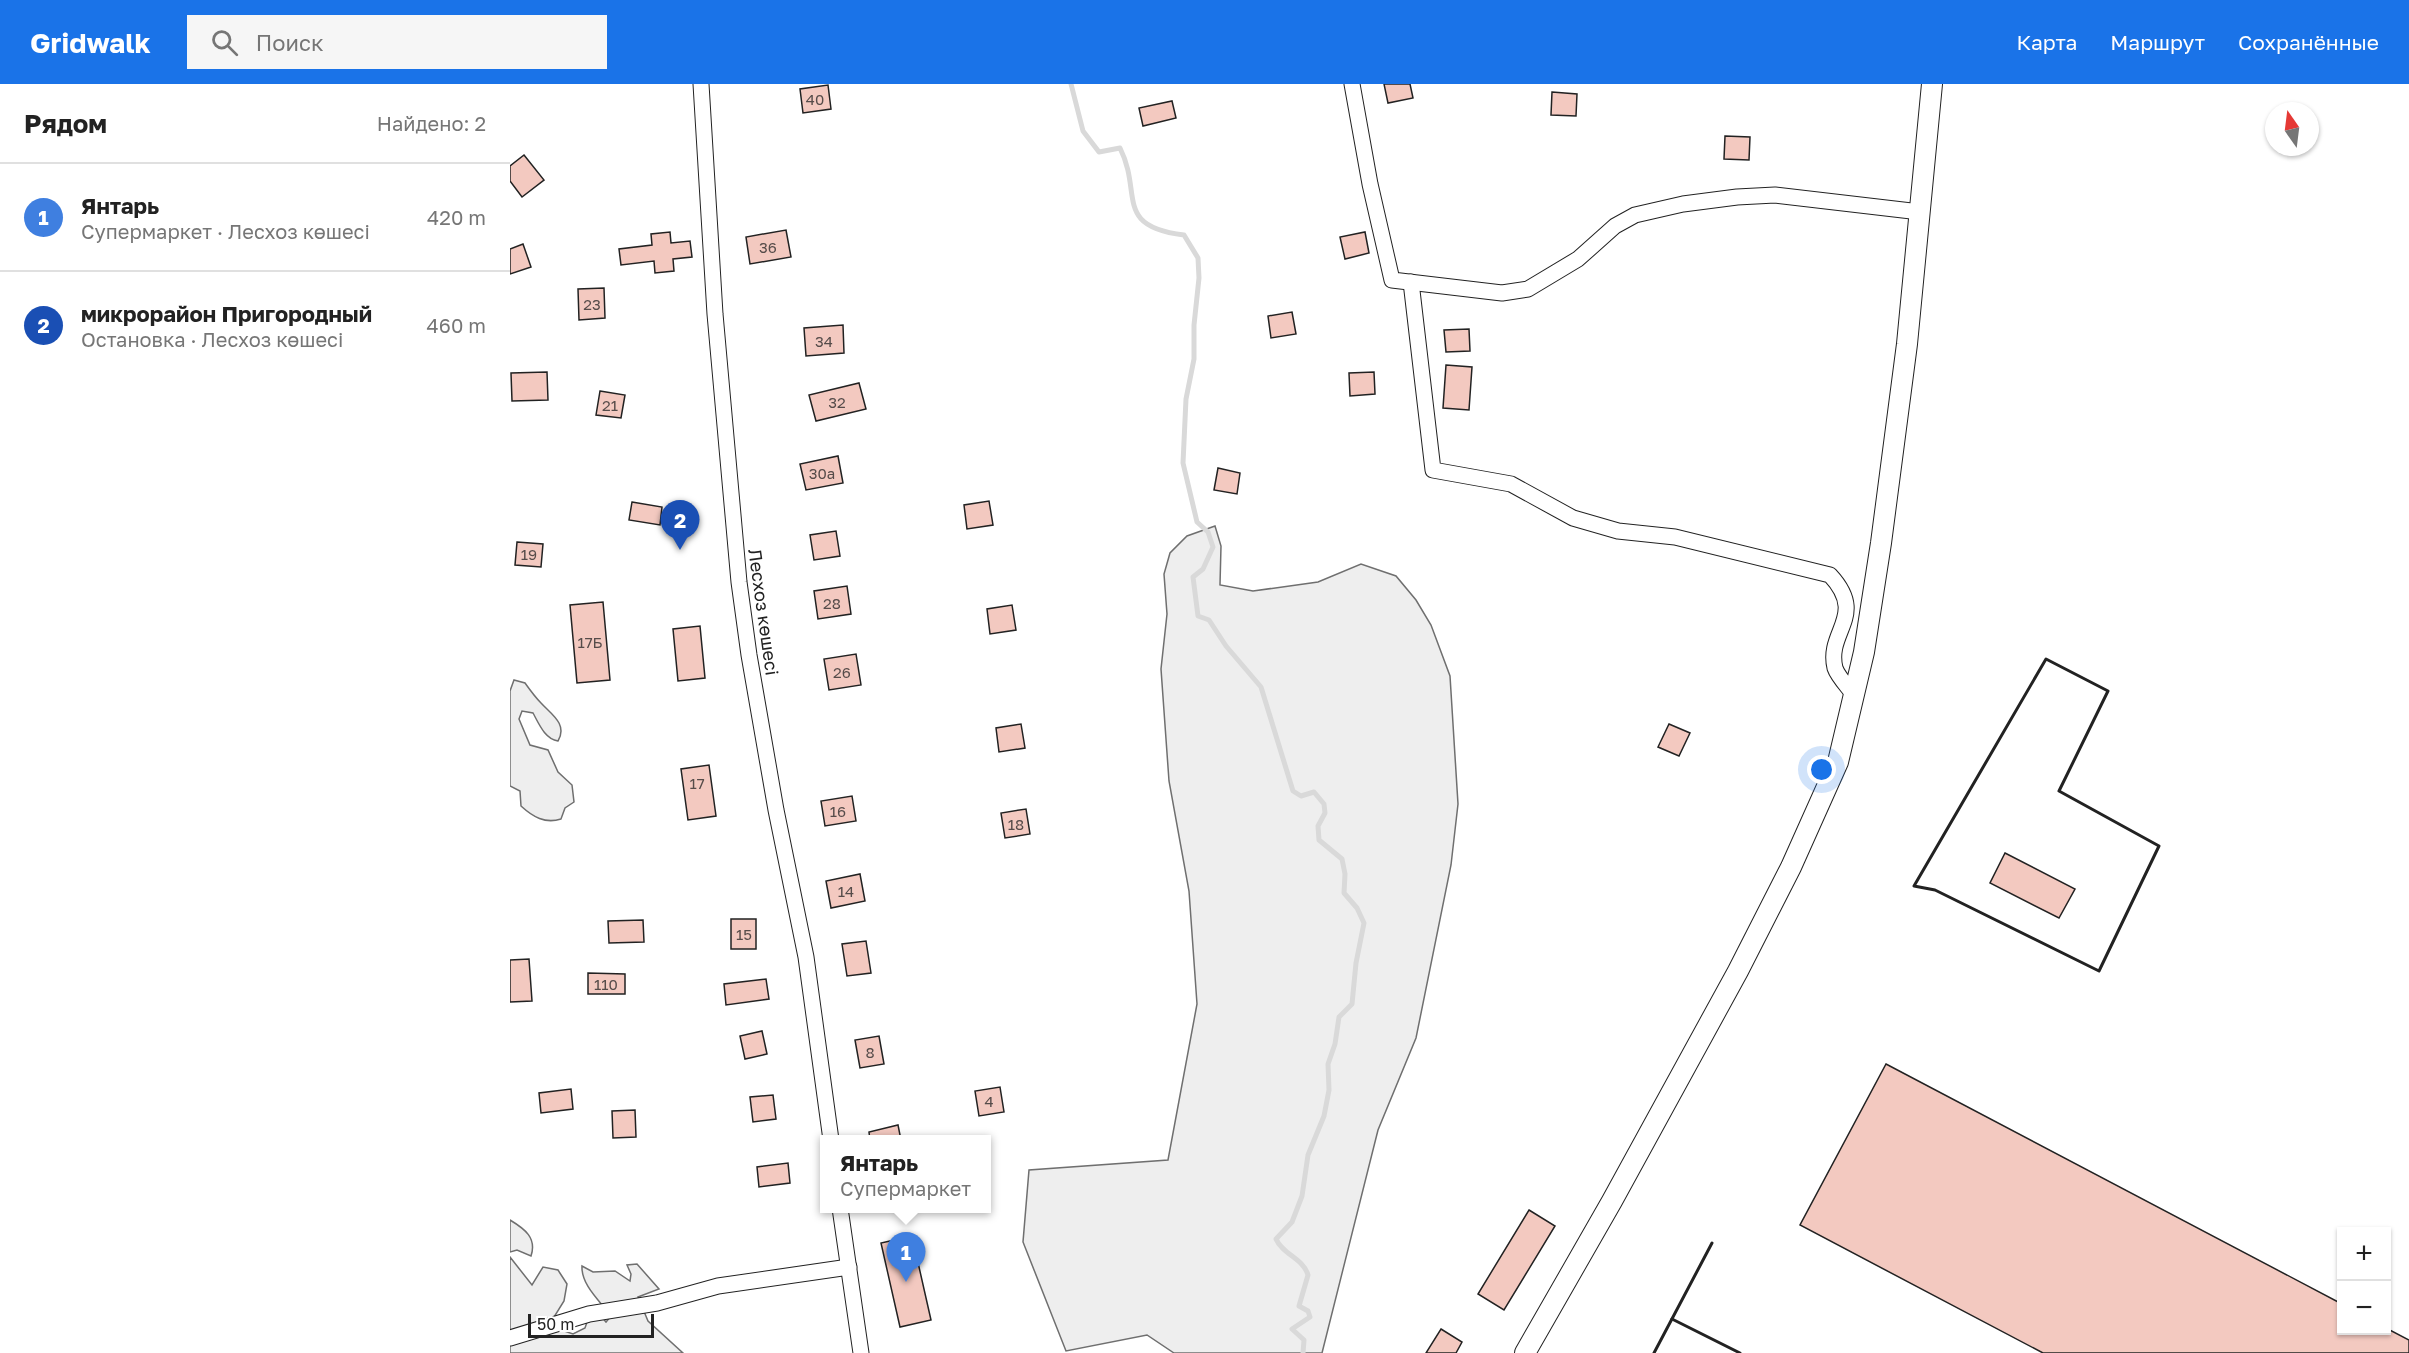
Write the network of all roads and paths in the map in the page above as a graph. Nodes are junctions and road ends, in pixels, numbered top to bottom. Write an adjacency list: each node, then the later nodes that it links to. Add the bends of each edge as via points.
1 (700, 84): 7 (street, Лесхоз көшесі, via 715,315 739,582 806,957)
2 (1352, 84): 5 (street, via 1392,280)
3 (1932, 84): 4 (street)
4 (1920, 212): 5 (street, via 1775,195 1694,202 1635,215 1615,226 1578,260 1528,289 1502,293); 6 (street, via 1881,543)
5 (1411, 282): 6 (street, via 1433,470 1511,484 1573,518 1618,531 1674,537 1830,575 1847,603 1835,668)
6 (1854, 695): 12 (street, via 1838,762 1785,877 1665,1104)
7 (830, 1135)
8 (841, 1213): 9 (street)
9 (849, 1267): 10 (street, via 718,1286 657,1303 589,1314); 11 (street)
10 (510, 1338)
11 (861, 1353)
12 (1525, 1353)

